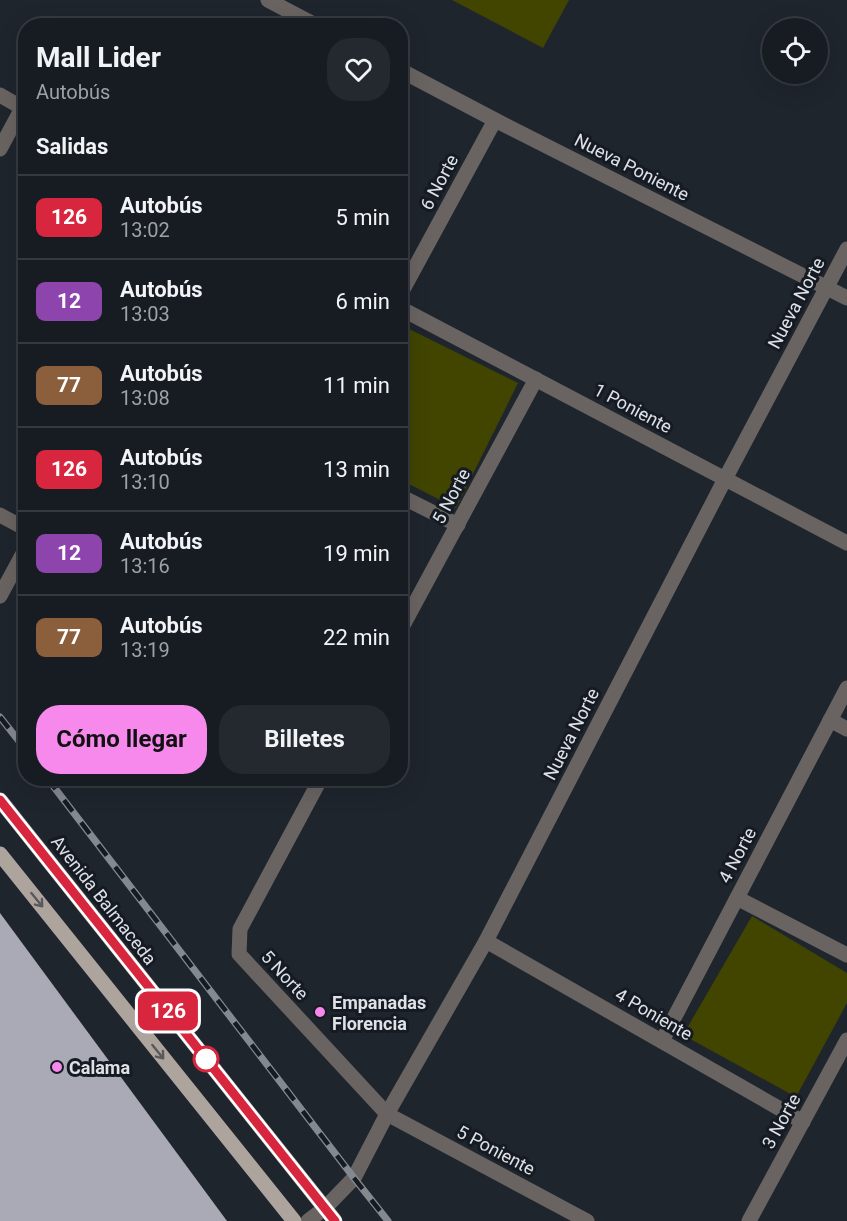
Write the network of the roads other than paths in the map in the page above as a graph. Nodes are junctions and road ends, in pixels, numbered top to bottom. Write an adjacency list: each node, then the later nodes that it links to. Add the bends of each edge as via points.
1 (268, 0): 2 (street)
2 (300, 18)
3 (408, 74): 7 (street, Nueva Poniente)
4 (0, 95): 5 (street)
5 (18, 106)
6 (18, 119): 8 (street)
7 (495, 120): 10 (street, 6 Norte); 11 (street, Nueva Poniente)
8 (0, 149)
9 (847, 249): 11 (street, Nueva Norte)
10 (408, 280)
11 (827, 288): 12 (street, Nueva Poniente); 15 (street, Nueva Norte)
12 (847, 298)
13 (408, 312): 14 (street, 1 Poniente)
14 (536, 380): 15 (street, 1 Poniente); 19 (street, 5 Norte)
15 (725, 479): 20 (street, 1 Poniente); 31 (street, Nueva Norte)
16 (408, 500): 19 (street)
17 (0, 515): 18 (street)
18 (18, 525)
19 (458, 525): 23 (street, 5 Norte)
20 (847, 543)
21 (18, 563): 22 (street)
22 (0, 596)
23 (408, 616)
24 (847, 688): 25 (street, 4 Norte)
25 (830, 720): 26 (street); 30 (street, 4 Norte)
26 (847, 729)
27 (317, 786): 35 (street, 5 Norte, via 240,929 239,954)
28 (0, 800): 37 (main road, Avenida Balmaceda)
29 (0, 854): 38 (main road, one-way to 38)
30 (737, 898): 32 (street); 34 (street, 4 Norte)
31 (486, 941): 34 (street, 4 Poniente); 35 (street, Nueva Norte)
32 (847, 955)
33 (847, 1040): 36 (street, 3 Norte)
34 (662, 1041): 36 (street, 4 Poniente)
35 (387, 1114): 37 (street, Nueva Norte, via 354,1178); 41 (street, 5 Poniente)
36 (802, 1122): 42 (street, 3 Norte)
37 (326, 1208): 39 (street, Nueva Norte); 40 (main road, Avenida Balmaceda)
38 (294, 1221)
39 (308, 1221)
40 (335, 1221)
41 (587, 1221)
42 (749, 1221)

